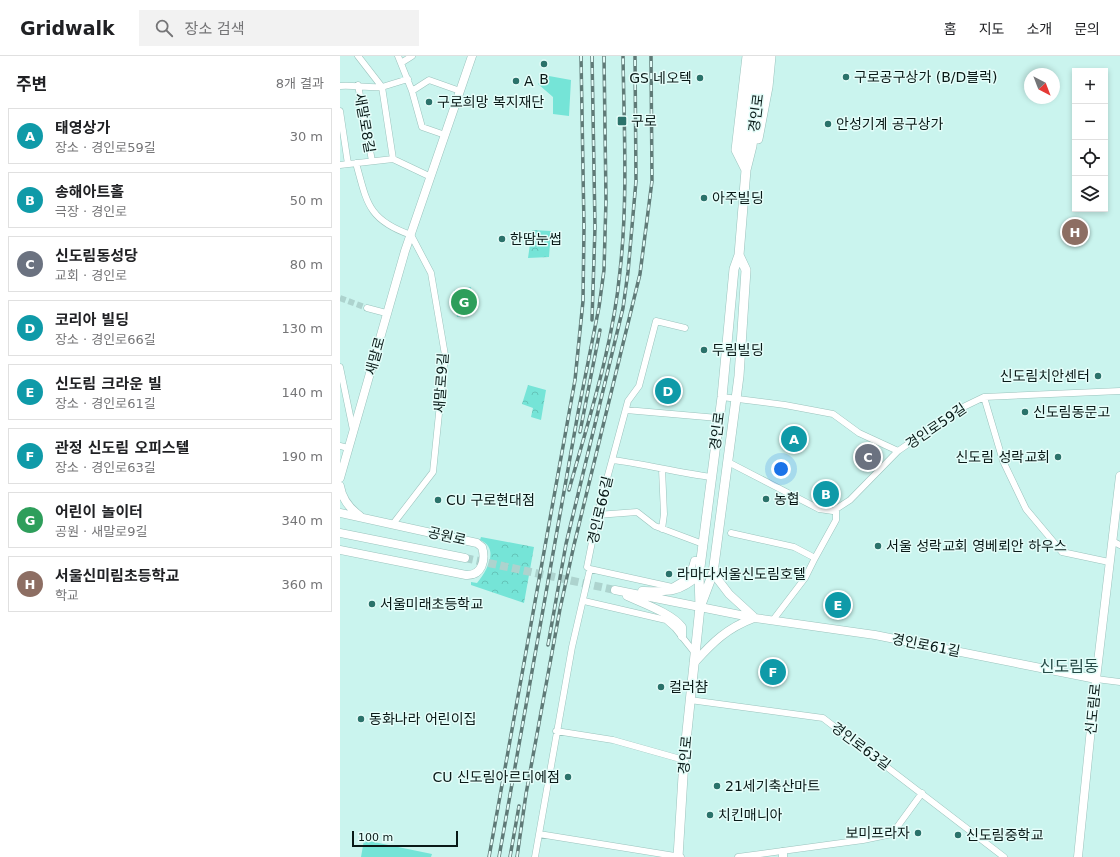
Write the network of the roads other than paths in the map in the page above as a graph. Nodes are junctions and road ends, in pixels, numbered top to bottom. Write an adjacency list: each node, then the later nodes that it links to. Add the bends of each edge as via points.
1 (358, 56): 13 (street)
2 (398, 56): 9 (street)
3 (412, 56): 9 (street)
4 (472, 56): 15 (street, 새말로)
5 (747, 56): 23 (main road, via 736,150)
6 (755, 56): 23 (main road, 경인로, via 744,144)
7 (763, 56): 23 (main road, 경인로, via 752,146)
8 (771, 56): 23 (main road, via 757,146)
9 (401, 63): 10 (street)
10 (408, 78): 13 (street); 14 (street)
11 (358, 85): 12 (street); 13 (street, via 368,88); 19 (street, 새말로8길)
12 (340, 86)
13 (382, 87): 18 (street)
14 (412, 90): 15 (street, via 429,80); 17 (street, via 422,127)
15 (460, 91): 17 (street, 새말로)
16 (340, 111): 21 (street, 새말로8길)
17 (445, 135): 24 (street, 새말로)
18 (393, 159): 19 (street, 새말로8길); 24 (street, 새말로8길)
19 (372, 161): 20 (street, 새말로8길)
20 (356, 163): 21 (street, 새말로8길); 25 (street, via 367,202 375,214 392,228)
21 (348, 164): 22 (street, 새말로8길)
22 (340, 165)
23 (746, 170): 26 (main road, 경인로)
24 (431, 177): 25 (street, 새말로)
25 (411, 234): 28 (street, 새말로); 52 (street, 새말로9길, via 431,272 445,355 433,472)
26 (739, 255): 32 (main road, 경인로, via 734,269); 33 (main road, 경인로, via 746,270 739,376)
27 (367, 308): 28 (street)
28 (386, 313): 37 (street, 새말로)
29 (685, 328): 35 (street, 경인로66길, via 656,321 640,386 628,401)
30 (340, 368): 37 (street)
31 (1120, 391): 34 (street, 경인로59길)
32 (722, 397): 33 (street, 경인로59길); 36 (main road, 경인로)
33 (735, 397): 40 (street, 경인로59길, via 833,414 858,433); 42 (main road, 경인로)
34 (984, 397): 40 (street, 경인로59길, via 957,410); 63 (street, via 1003,461 1026,509 1062,552)
35 (626, 410): 36 (street); 41 (street, 경인로66길)
36 (718, 418): 45 (main road, 경인로)
37 (353, 431): 39 (street, 새말로)
38 (340, 446): 39 (street)
39 (348, 448): 46 (street, 새말로)
40 (898, 451): 48 (street, via 850,500)
41 (612, 460): 43 (street); 50 (street, 경인로66길)
42 (728, 462): 48 (street, 경인로, via 819,509); 65 (main road, 경인로)
43 (662, 469): 45 (street); 53 (street)
44 (1120, 476): 56 (street, 신도림로)
45 (712, 477): 57 (main road, 경인로)
46 (340, 478)
47 (340, 486): 51 (street, via 341,495 347,504)
48 (836, 509): 61 (street, via 836,520)
49 (340, 513): 51 (street, 공원로)
50 (597, 515): 53 (street, via 637,512); 64 (street, 경인로66길, via 587,567)
51 (364, 518): 52 (street, 공원로)
52 (393, 524): 59 (street, 공원로, via 477,543 483,550 482,566 476,574 466,575)
53 (662, 529): 57 (street)
54 (340, 533): 60 (street, 공원로)
55 (731, 533): 61 (street, via 794,547)
56 (1112, 540): 58 (street); 63 (street, 신도림로)
57 (703, 544): 62 (main road, 경인로)
58 (1120, 545)
59 (340, 550)
60 (465, 558)
61 (816, 558): 71 (street)
62 (701, 560): 64 (street, via 694,560 689,577 672,587); 66 (main road, 경인로)
63 (1109, 562): 75 (street, 신도림로)
64 (590, 569): 68 (street, 경인로66길)
65 (713, 573): 69 (main road, 경인로); 70 (street, via 728,594)
66 (699, 575): 67 (street, via 688,585 675,591); 69 (main road, 경인로)
67 (615, 590): 69 (street, 경인로61길); 72 (street, via 666,613 682,627)
68 (584, 602): 72 (street, via 666,620); 78 (street, 경인로66길, via 572,647)
69 (700, 607): 70 (street, 경인로61길); 73 (main road, 경인로)
70 (755, 618): 71 (street, 경인로61길); 74 (street, via 726,631)
71 (773, 620): 75 (street, 경인로61길, via 875,635)
72 (682, 636): 73 (street)
73 (695, 653): 74 (main road, 경인로)
74 (694, 663): 77 (main road, 경인로)
75 (1096, 679): 76 (street); 87 (street, 신도림로)
76 (1120, 682)
77 (690, 700): 79 (main road, 경인로); 80 (street, 경인로63길, via 823,718)
78 (556, 731): 79 (street, via 613,740); 81 (street, 경인로66길)
79 (684, 760): 84 (main road, 경인로)
80 (922, 793): 82 (street, via 892,834); 86 (street, 경인로63길)
81 (539, 834): 83 (street, 경인로66길); 84 (street)
82 (783, 854): 85 (street)
83 (535, 857)
84 (678, 857)
85 (738, 857)
86 (1004, 857)
87 (1078, 857)

